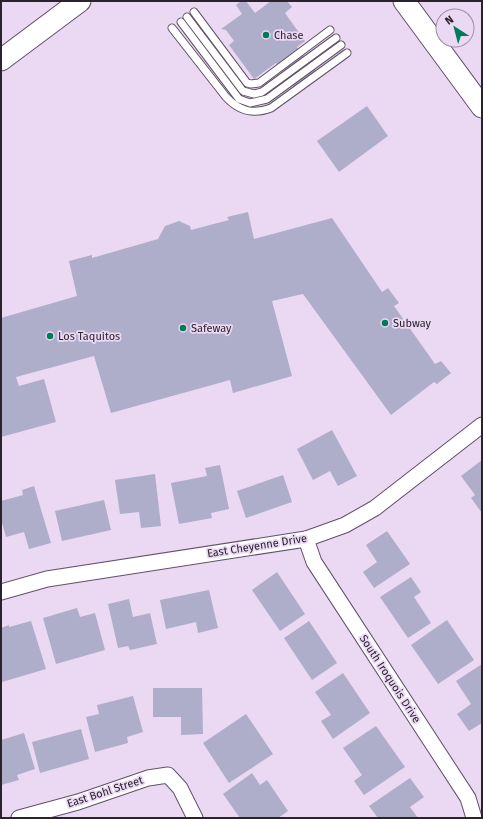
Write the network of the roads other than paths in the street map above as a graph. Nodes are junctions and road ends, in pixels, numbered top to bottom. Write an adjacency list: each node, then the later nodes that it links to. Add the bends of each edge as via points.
1 (80, 1): 11 (main road)
2 (404, 1): 12 (main road)
3 (194, 12): 7 (lane, via 247,83 251,84 259,83)
4 (187, 17): 8 (lane, via 243,90 254,94 262,92)
5 (180, 22): 9 (lane, via 239,99 250,103 267,99)
6 (172, 28): 10 (lane, via 233,105 251,112 271,108)
7 (330, 30)
8 (336, 38)
9 (341, 45)
10 (346, 53)
11 (1, 60)
12 (482, 107)
13 (482, 425): 14 (street, East Cheyenne Drive, via 375,508 345,525)
14 (306, 539): 15 (street, East Cheyenne Drive, via 46,579); 18 (street, South Iroquois Drive, via 314,562 468,798)
15 (1, 592)
16 (19, 818): 17 (street, East Bohl Street, via 78,802 148,778 168,775 180,788)
17 (196, 818)
18 (474, 818)

